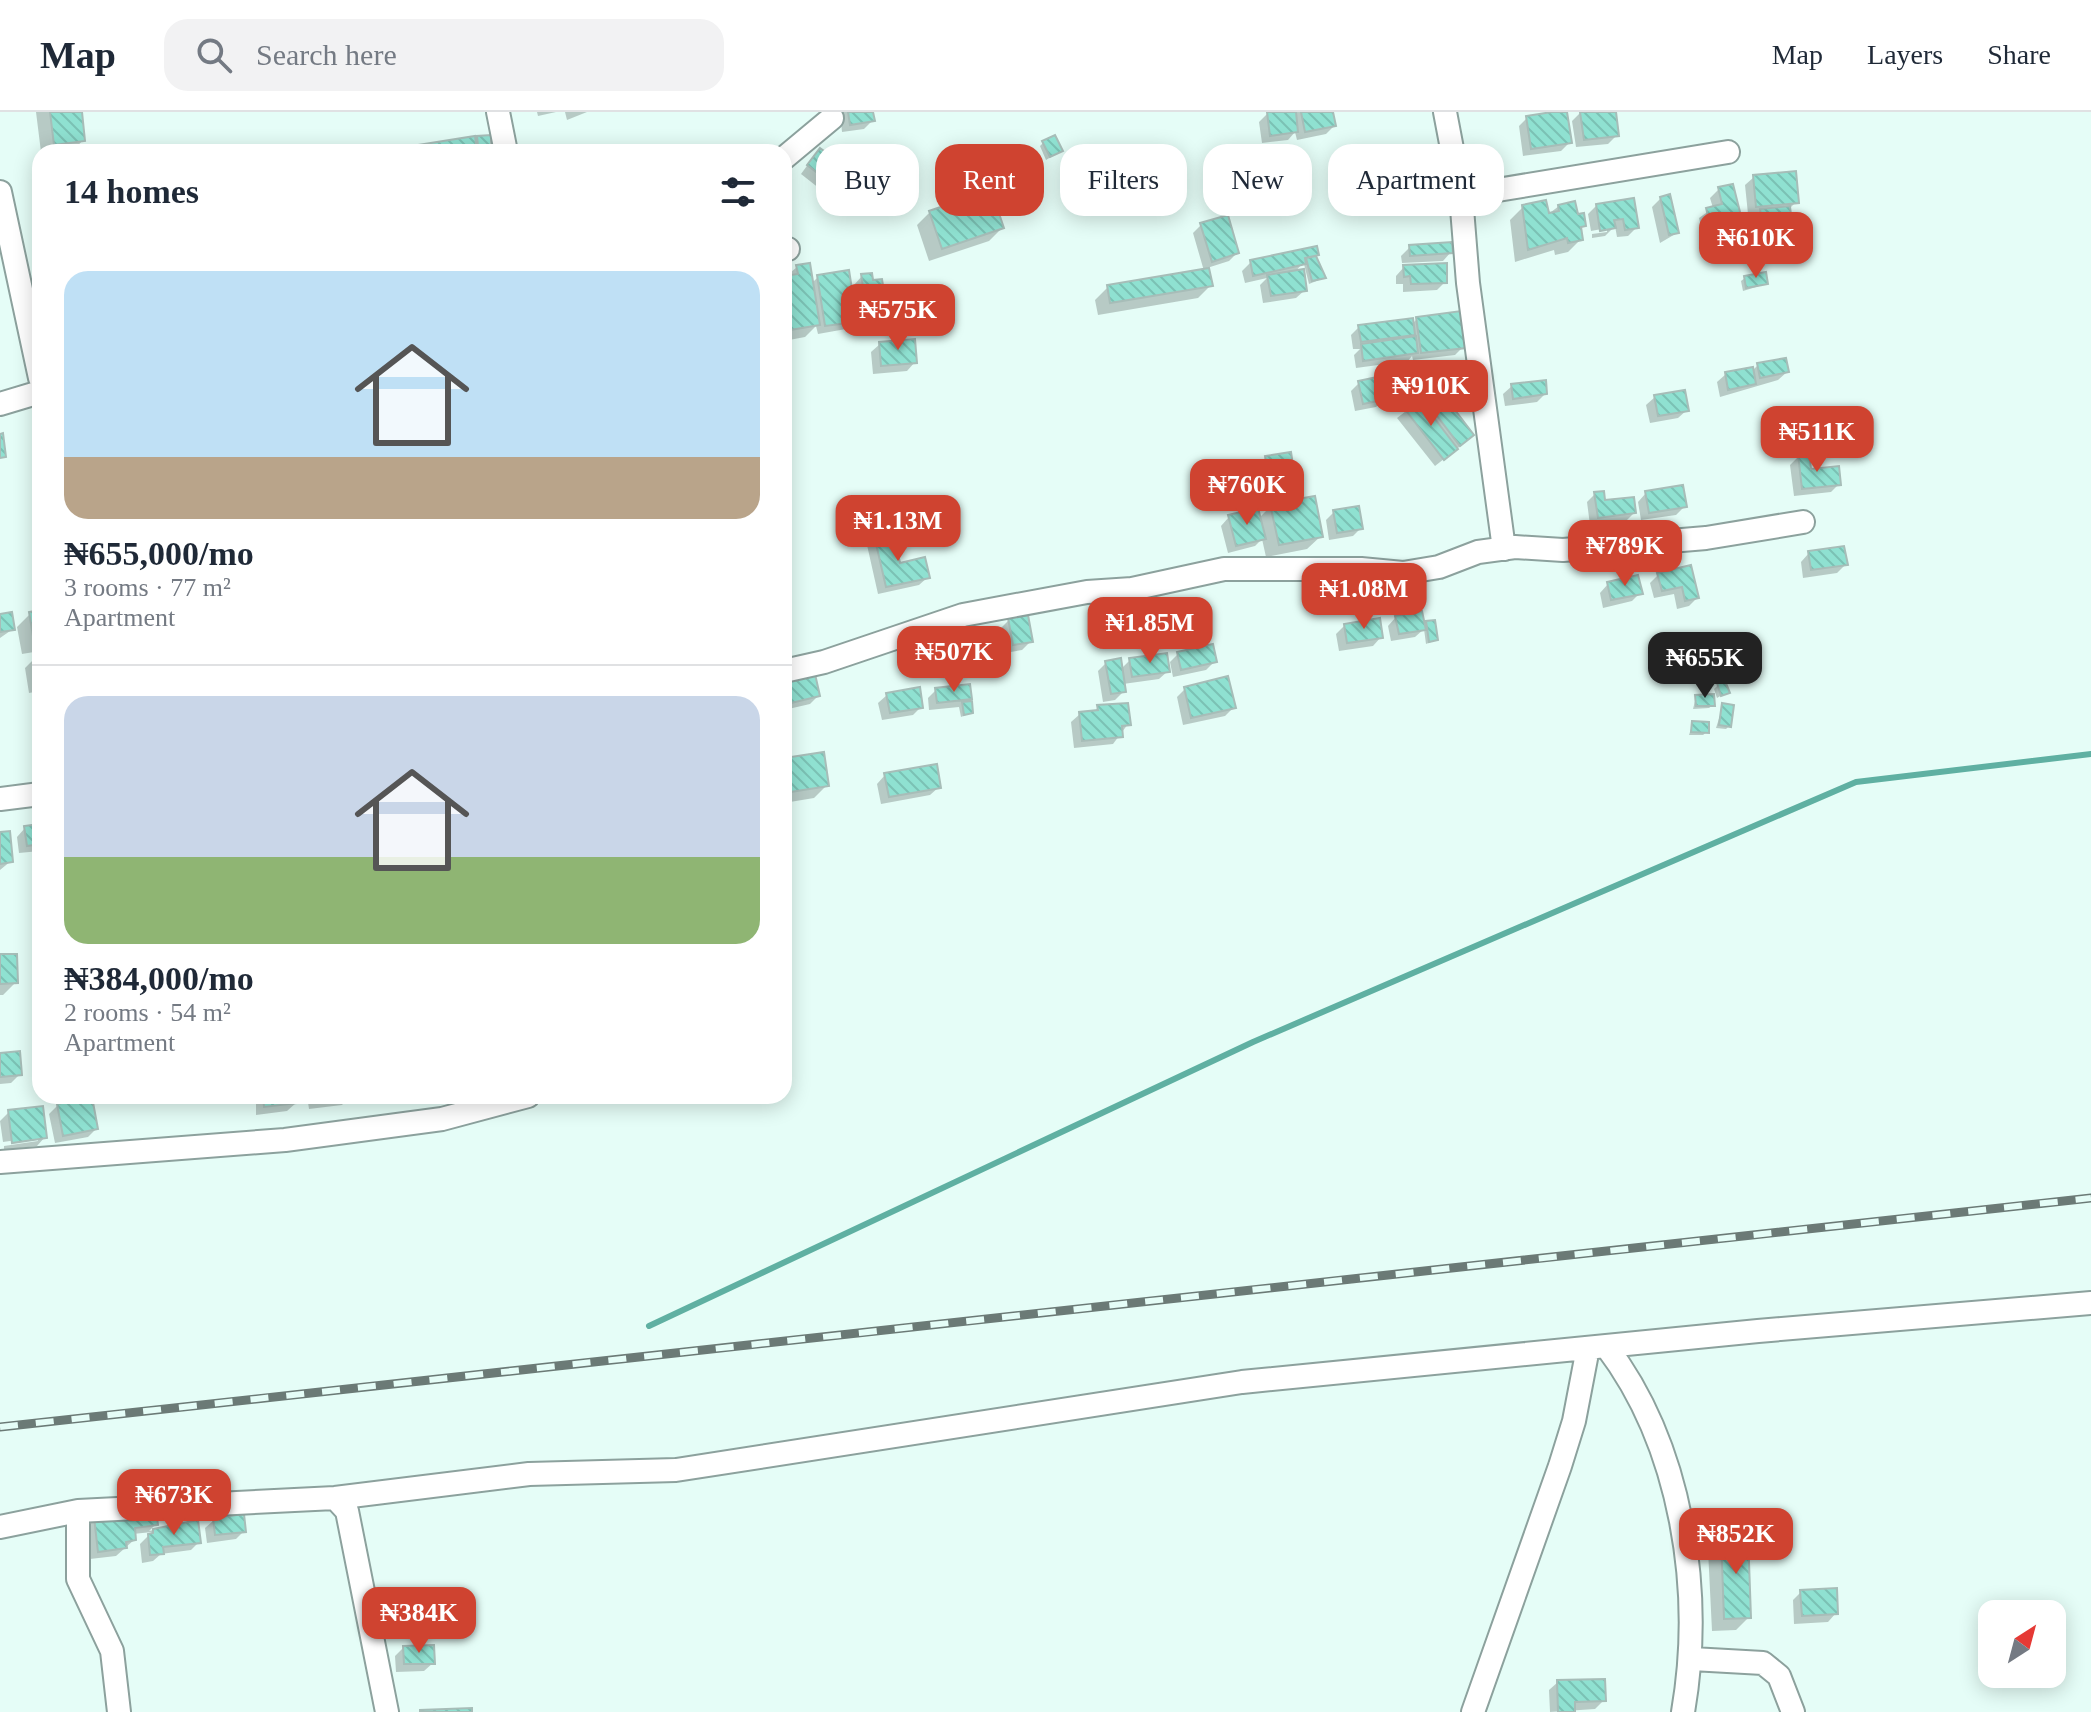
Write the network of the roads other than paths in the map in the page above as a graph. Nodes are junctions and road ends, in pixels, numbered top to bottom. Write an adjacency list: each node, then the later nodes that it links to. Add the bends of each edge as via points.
1 (498, 112): 4 (street)
2 (1445, 112): 5 (street)
3 (832, 118): 6 (street)
4 (504, 144)
5 (1451, 144)
6 (792, 151)
7 (1728, 152): 8 (street)
8 (1504, 189)
9 (0, 192): 11 (street)
10 (1463, 216): 15 (street)
11 (32, 341)
12 (32, 394): 13 (street)
13 (0, 404)
14 (1803, 522): 15 (street, via 1706,538 1563,550)
15 (1504, 549): 16 (street, via 1403,573 1224,569 1132,589 1087,592 963,615)
16 (792, 669)
17 (32, 795): 18 (street)
18 (0, 799)
19 (498, 1104): 20 (street, via 442,1119 285,1140)
20 (0, 1162)
21 (2091, 1303): 22 (street)
22 (1597, 1347): 23 (street, via 1242,1382 743,1462 676,1470 529,1474); 26 (street, via 1633,1382 1666,1462 1683,1535); 29 (street)
23 (335, 1498): 24 (street); 28 (street, via 347,1511)
24 (78, 1511): 25 (street); 27 (street, via 78,1579 112,1651)
25 (0, 1527)
26 (1692, 1659): 30 (street); 31 (street, via 1763,1663 1779,1676)
27 (119, 1712)
28 (387, 1712)
29 (1473, 1712)
30 (1683, 1712)
31 (1793, 1712)

